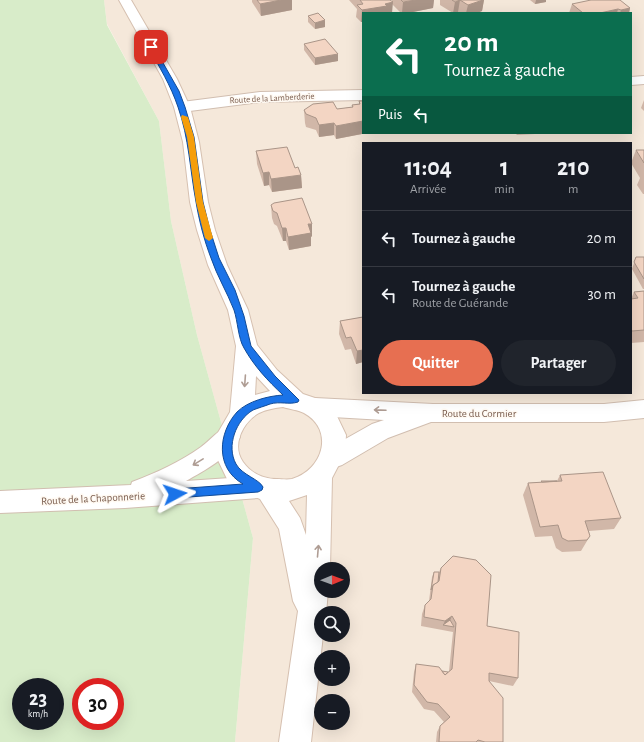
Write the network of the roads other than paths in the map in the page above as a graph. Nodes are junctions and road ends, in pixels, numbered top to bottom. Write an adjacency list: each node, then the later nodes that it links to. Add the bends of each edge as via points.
1 (126, 0): 5 (street)
2 (644, 80): 3 (street)
3 (632, 81)
4 (362, 95): 5 (street, Route de la Lamberderie, via 260,97)
5 (182, 107): 6 (street, via 190,137 206,230 240,316)
6 (247, 346): 7 (street, via 271,379); 10 (street, one-way to 10)
7 (305, 403): 9 (street, Route du Cormier, one-way to 7); 10 (street, via 283,398 260,403); 12 (street, via 326,417 333,429 336,444)
8 (644, 409): 9 (street, Route du Cormier, via 604,413)
9 (433, 413): 12 (street, via 380,431)
10 (241, 415): 11 (street)
11 (228, 437): 13 (street, via 226,452 232,466 243,479); 14 (street, one-way to 14, via 210,454 177,474)
12 (327, 467): 13 (street, via 305,485 287,490); 16 (street, one-way to 12)
13 (263, 489): 14 (street, Route de la Chaponnerie); 16 (street, via 290,526)
14 (125, 497): 15 (street, Route de la Chaponnerie)
15 (0, 502)
16 (311, 618): 17 (street)
17 (295, 742)

